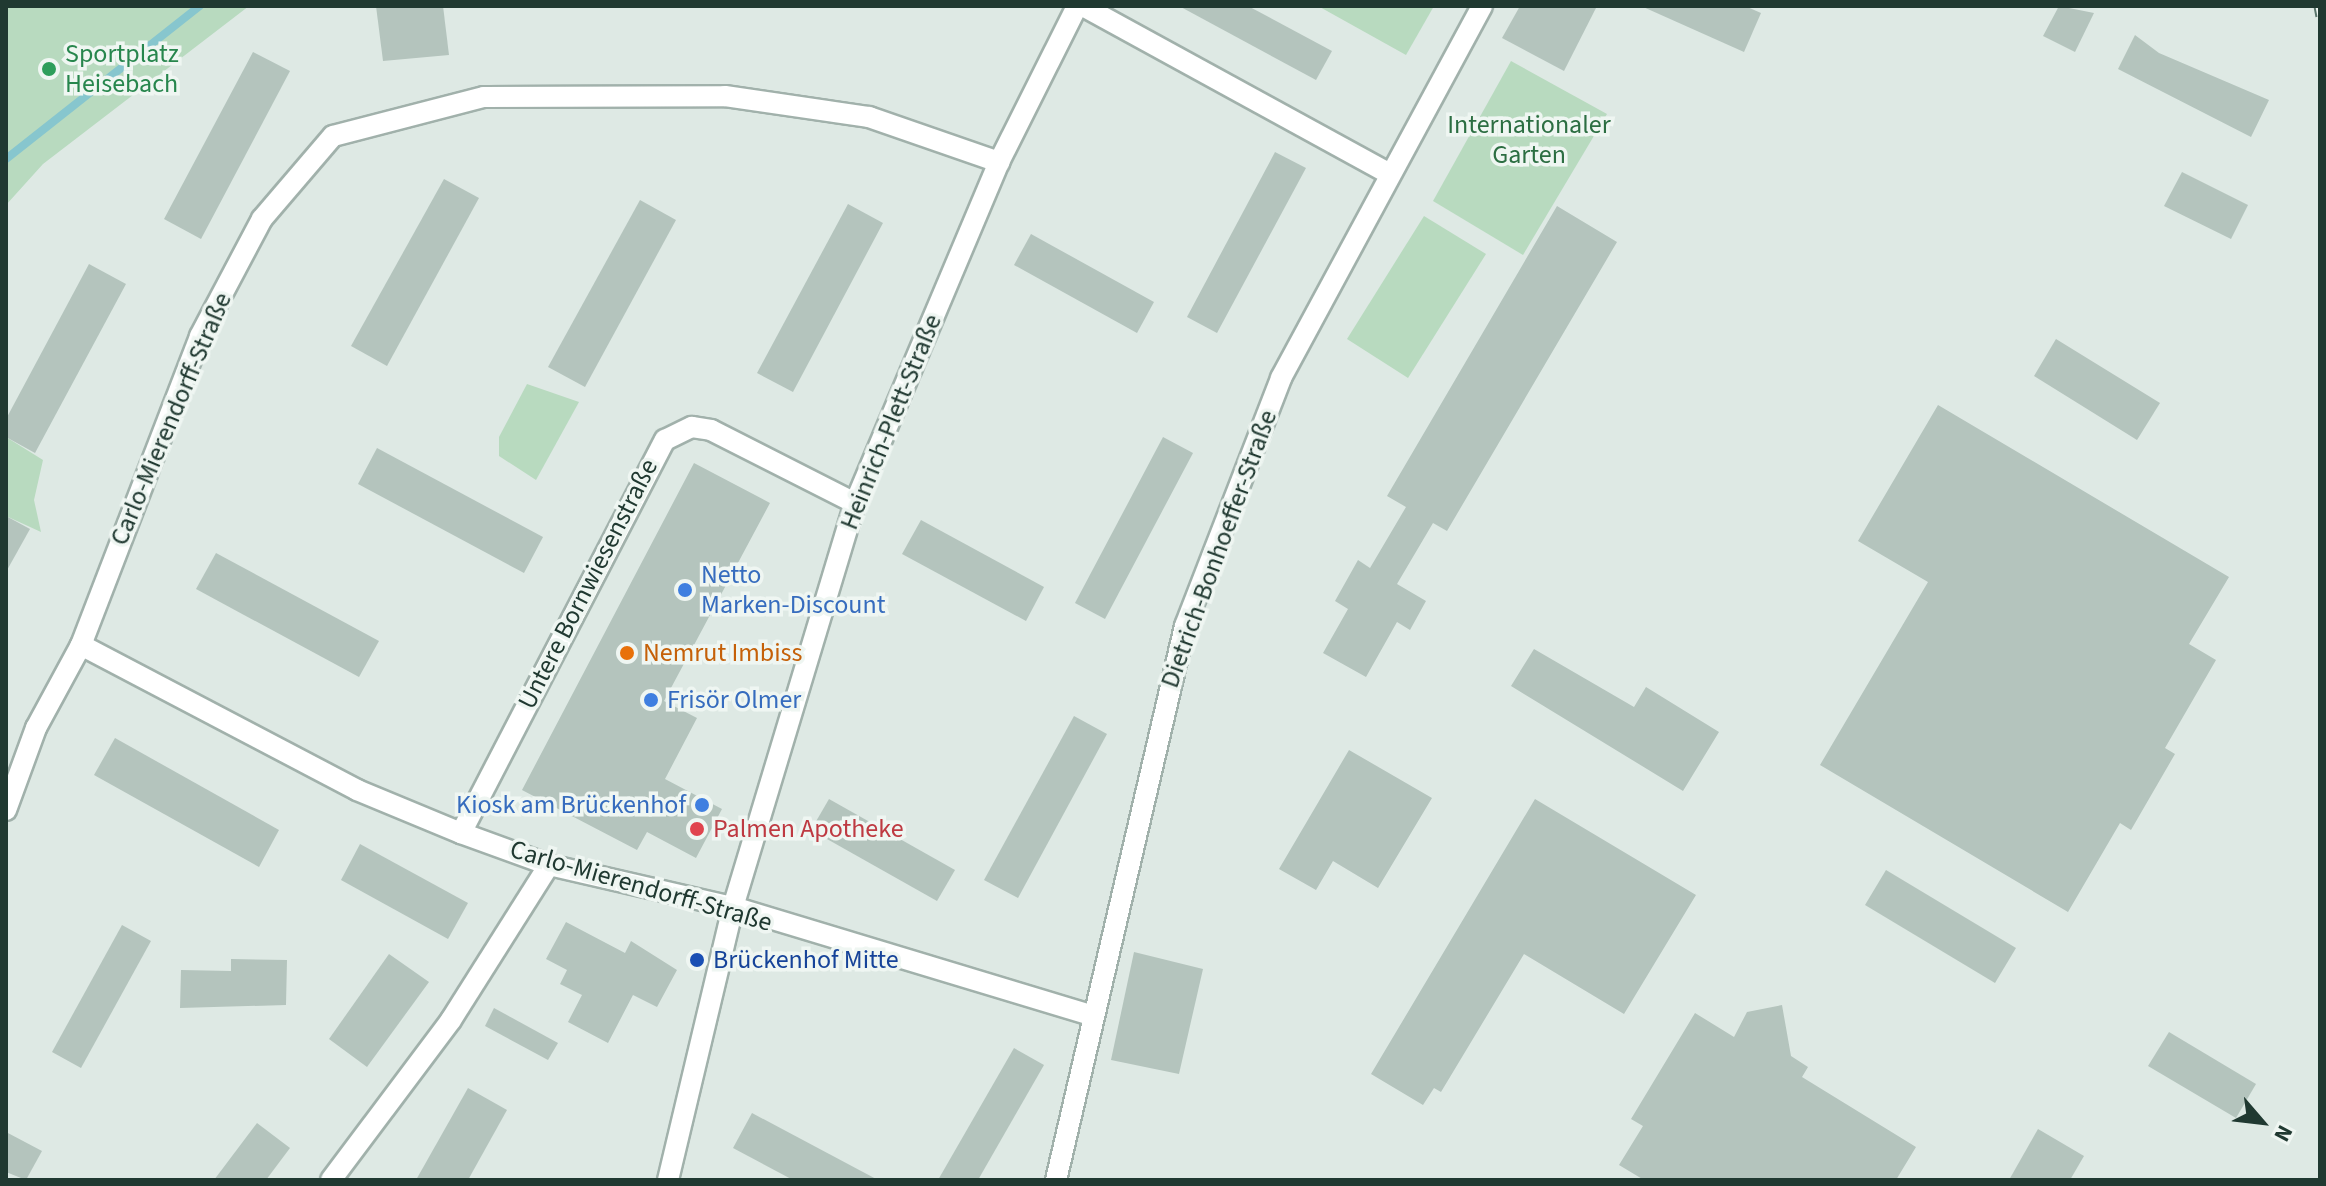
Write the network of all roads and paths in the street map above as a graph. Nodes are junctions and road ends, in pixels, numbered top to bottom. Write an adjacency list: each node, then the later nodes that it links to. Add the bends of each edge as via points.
1 (1077, 6): 4 (street, Heinrich-Plett-Straße)
2 (1083, 6): 5 (street)
3 (1482, 6): 5 (street, Dietrich-Bonhoeffer-Straße)
4 (999, 162): 6 (street, Heinrich-Plett-Straße); 7 (street, Carlo-Mierendorff-Straße, via 869,117 725,96 484,97 333,136 278,195 200,336)
5 (1390, 174): 12 (street, Dietrich-Bonhoeffer-Straße, via 1281,378 1185,626)
6 (855, 503): 9 (street, Untere Bornwiesenstraße, via 711,430 692,427 665,440); 11 (street, Heinrich-Plett-Straße)
7 (81, 645): 8 (street, Carlo-Mierendorff-Straße, via 36,728); 9 (street, Carlo-Mierendorff-Straße, via 357,790)
8 (6, 810)
9 (461, 833): 10 (street, Carlo-Mierendorff-Straße)
10 (549, 865): 11 (street, Carlo-Mierendorff-Straße); 13 (street, via 451,1020)
11 (733, 907): 12 (street, Carlo-Mierendorff-Straße); 14 (street, Heinrich-Plett-Straße)
12 (1090, 1015): 15 (street, Dietrich-Bonhoeffer-Straße)
13 (331, 1180)
14 (668, 1180)
15 (1056, 1180)

